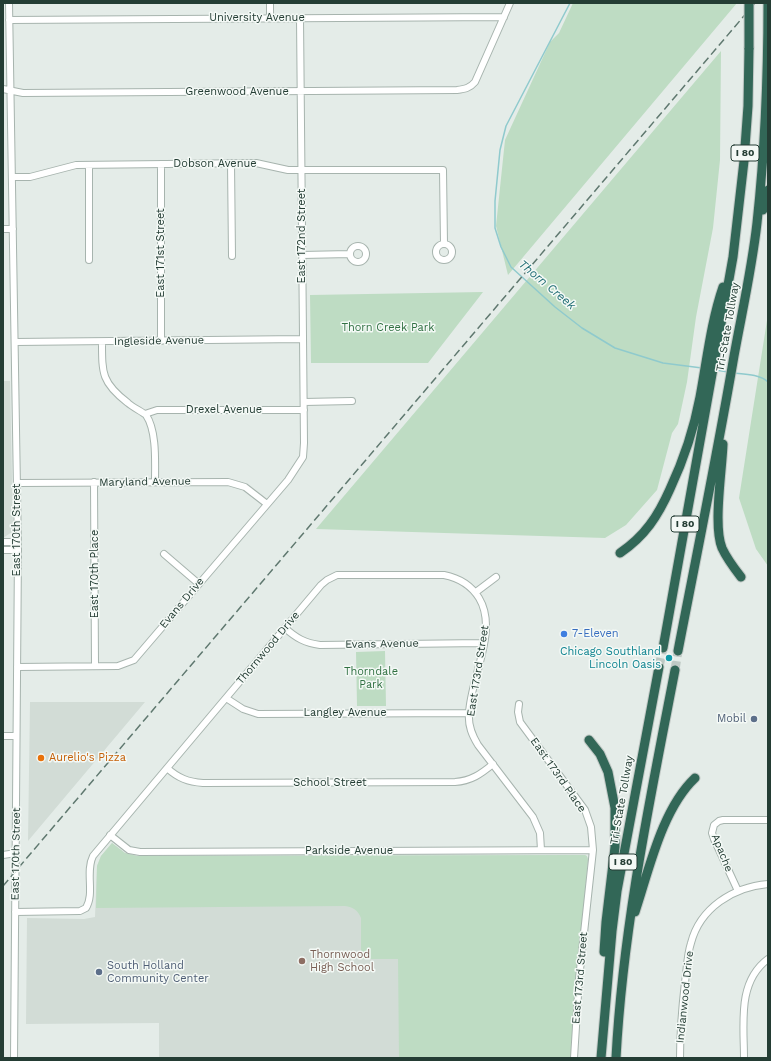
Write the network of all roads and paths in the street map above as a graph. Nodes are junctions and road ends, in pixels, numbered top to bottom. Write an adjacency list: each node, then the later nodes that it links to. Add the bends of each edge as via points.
1 (9, 3): 9 (street, East 170th Street)
2 (270, 3): 7 (street)
3 (510, 3): 6 (street)
4 (749, 3): 32 (highway, I 80, bridge, via 748,106 734,257 717,305 714,343)
5 (768, 3): 10 (highway, Tri-State Tollway / I 80)
6 (504, 17): 8 (street, University Avenue); 13 (street, Greenwood Avenue, via 478,76 471,86 457,90)
7 (270, 18): 8 (street, University Avenue); 9 (street, University Avenue)
8 (300, 18): 13 (street, East 172nd Street)
9 (9, 20): 12 (street, East 170th Street)
10 (768, 26): 27 (highway, Tri-State Tollway / I 80, via 763,159)
11 (3, 89): 12 (street, Greenwood Avenue)
12 (11, 91): 13 (street, Greenwood Avenue); 18 (street, East 170th Street)
13 (301, 91): 17 (street, East 172nd Street)
14 (231, 163): 15 (street, Dobson Avenue); 17 (street, Dobson Avenue, via 263,164); 25 (street)
15 (161, 164): 16 (street, Dobson Avenue); 29 (street, East 171st Street)
16 (89, 165): 18 (street, Dobson Avenue, via 71,166 30,177); 26 (street)
17 (302, 170): 22 (street, Dobson Avenue, via 443,170); 24 (street, East 172nd Street)
18 (12, 177): 21 (street, East 170th Street)
19 (768, 190): 27 (highway)
20 (3, 229): 21 (street)
21 (13, 229): 30 (street, East 170th Street)
22 (444, 244)
23 (350, 254): 24 (street)
24 (302, 255): 28 (street, East 172nd Street)
25 (232, 256)
26 (89, 260)
27 (752, 260): 37 (highway, Tri-State Tollway / I 80)
28 (303, 339): 29 (street, Ingleside Avenue); 34 (street, East 172nd Street)
29 (161, 341): 31 (street, Ingleside Avenue)
30 (15, 342): 31 (street, Ingleside Avenue); 41 (street, East 170th Street)
31 (102, 342): 36 (street, via 103,370 107,383 127,402)
32 (703, 399): 47 (highway, via 686,454 663,505 649,528 634,544); 55 (highway, I 80)
33 (352, 401): 34 (street)
34 (304, 402): 35 (street, East 172nd Street)
35 (304, 410): 36 (street, Drexel Avenue, via 157,410); 38 (street, East 172nd Street)
36 (145, 414): 39 (street, via 154,440)
37 (724, 415): 50 (highway, via 718,529 722,547); 56 (highway, Tri-State Tollway / I 80)
38 (304, 453): 42 (street, Evans Drive, via 297,467)
39 (155, 481): 40 (street, Maryland Avenue); 42 (street, Maryland Avenue, via 234,483 245,487)
40 (94, 482): 41 (street, Maryland Avenue); 57 (street, East 170th Place)
41 (17, 483): 44 (street, East 170th Street)
42 (267, 504): 51 (street, Evans Drive)
43 (3, 542): 44 (street)
44 (18, 542): 46 (street, East 170th Street)
45 (3, 550): 46 (street)
46 (18, 550): 58 (street, East 170th Street)
47 (620, 553)
48 (164, 554): 51 (street)
49 (496, 577): 52 (street)
50 (741, 577)
51 (199, 584): 57 (street, Evans Drive, via 134,660 122,665)
52 (476, 592): 53 (street, Thornwood Drive, via 461,580 444,575 337,575 321,586); 54 (street, East 173rd Street, via 486,613)
53 (285, 628): 54 (street, Evans Avenue, via 300,640 320,645); 61 (street, Thornwood Drive)
54 (483, 643): 63 (street, East 173rd Street)
55 (663, 648)
56 (678, 651)
57 (95, 666): 58 (street, Evans Drive)
58 (17, 667): 65 (street, East 170th Street)
59 (659, 667): 81 (highway, Tri-State Tollway / I 80, via 617,891)
60 (675, 670): 79 (highway, I 80)
61 (226, 698): 63 (street, Langley Avenue, via 243,709 258,714); 68 (street, Thornwood Drive)
62 (519, 704): 73 (street, East 173rd Place, via 520,722 585,810)
63 (469, 713): 67 (street, East 173rd Street, via 474,738)
64 (3, 736): 65 (street)
65 (16, 736): 74 (street, East 170th Street)
66 (589, 740): 81 (highway, via 600,754 608,772 615,815 615,847 602,970)
67 (493, 764): 68 (street, School Street, via 472,779 460,782 203,783 188,781); 72 (street, East 173rd Street, via 533,817 540,833)
68 (167, 768): 71 (street, Thornwood Drive)
69 (695, 778): 79 (highway, via 678,798 658,840)
70 (768, 820): 77 (street, Apache, via 723,820 714,825 712,834)
71 (110, 836): 72 (street, Parkside Avenue, via 129,850 140,852); 78 (street, via 91,860 89,900 83,910)
72 (541, 850): 73 (street, Parkside Avenue)
73 (594, 850): 83 (street, East 173rd Street, via 579,979)
74 (16, 853): 75 (street); 78 (street, East 170th Street)
75 (3, 855)
76 (768, 884): 77 (street, Indianwood Drive)
77 (738, 891): 86 (street, Indianwood Drive, via 711,908 698,925 690,943 681,1016)
78 (15, 912): 82 (street, East 170th Street)
79 (627, 938): 85 (highway, I 80)
80 (768, 959): 87 (street, via 751,978 745,996)
81 (605, 998): 84 (highway, Tri-State Tollway / I 80)
82 (14, 1058)
83 (574, 1058)
84 (601, 1058)
85 (616, 1058)
86 (680, 1058)
87 (744, 1058)

